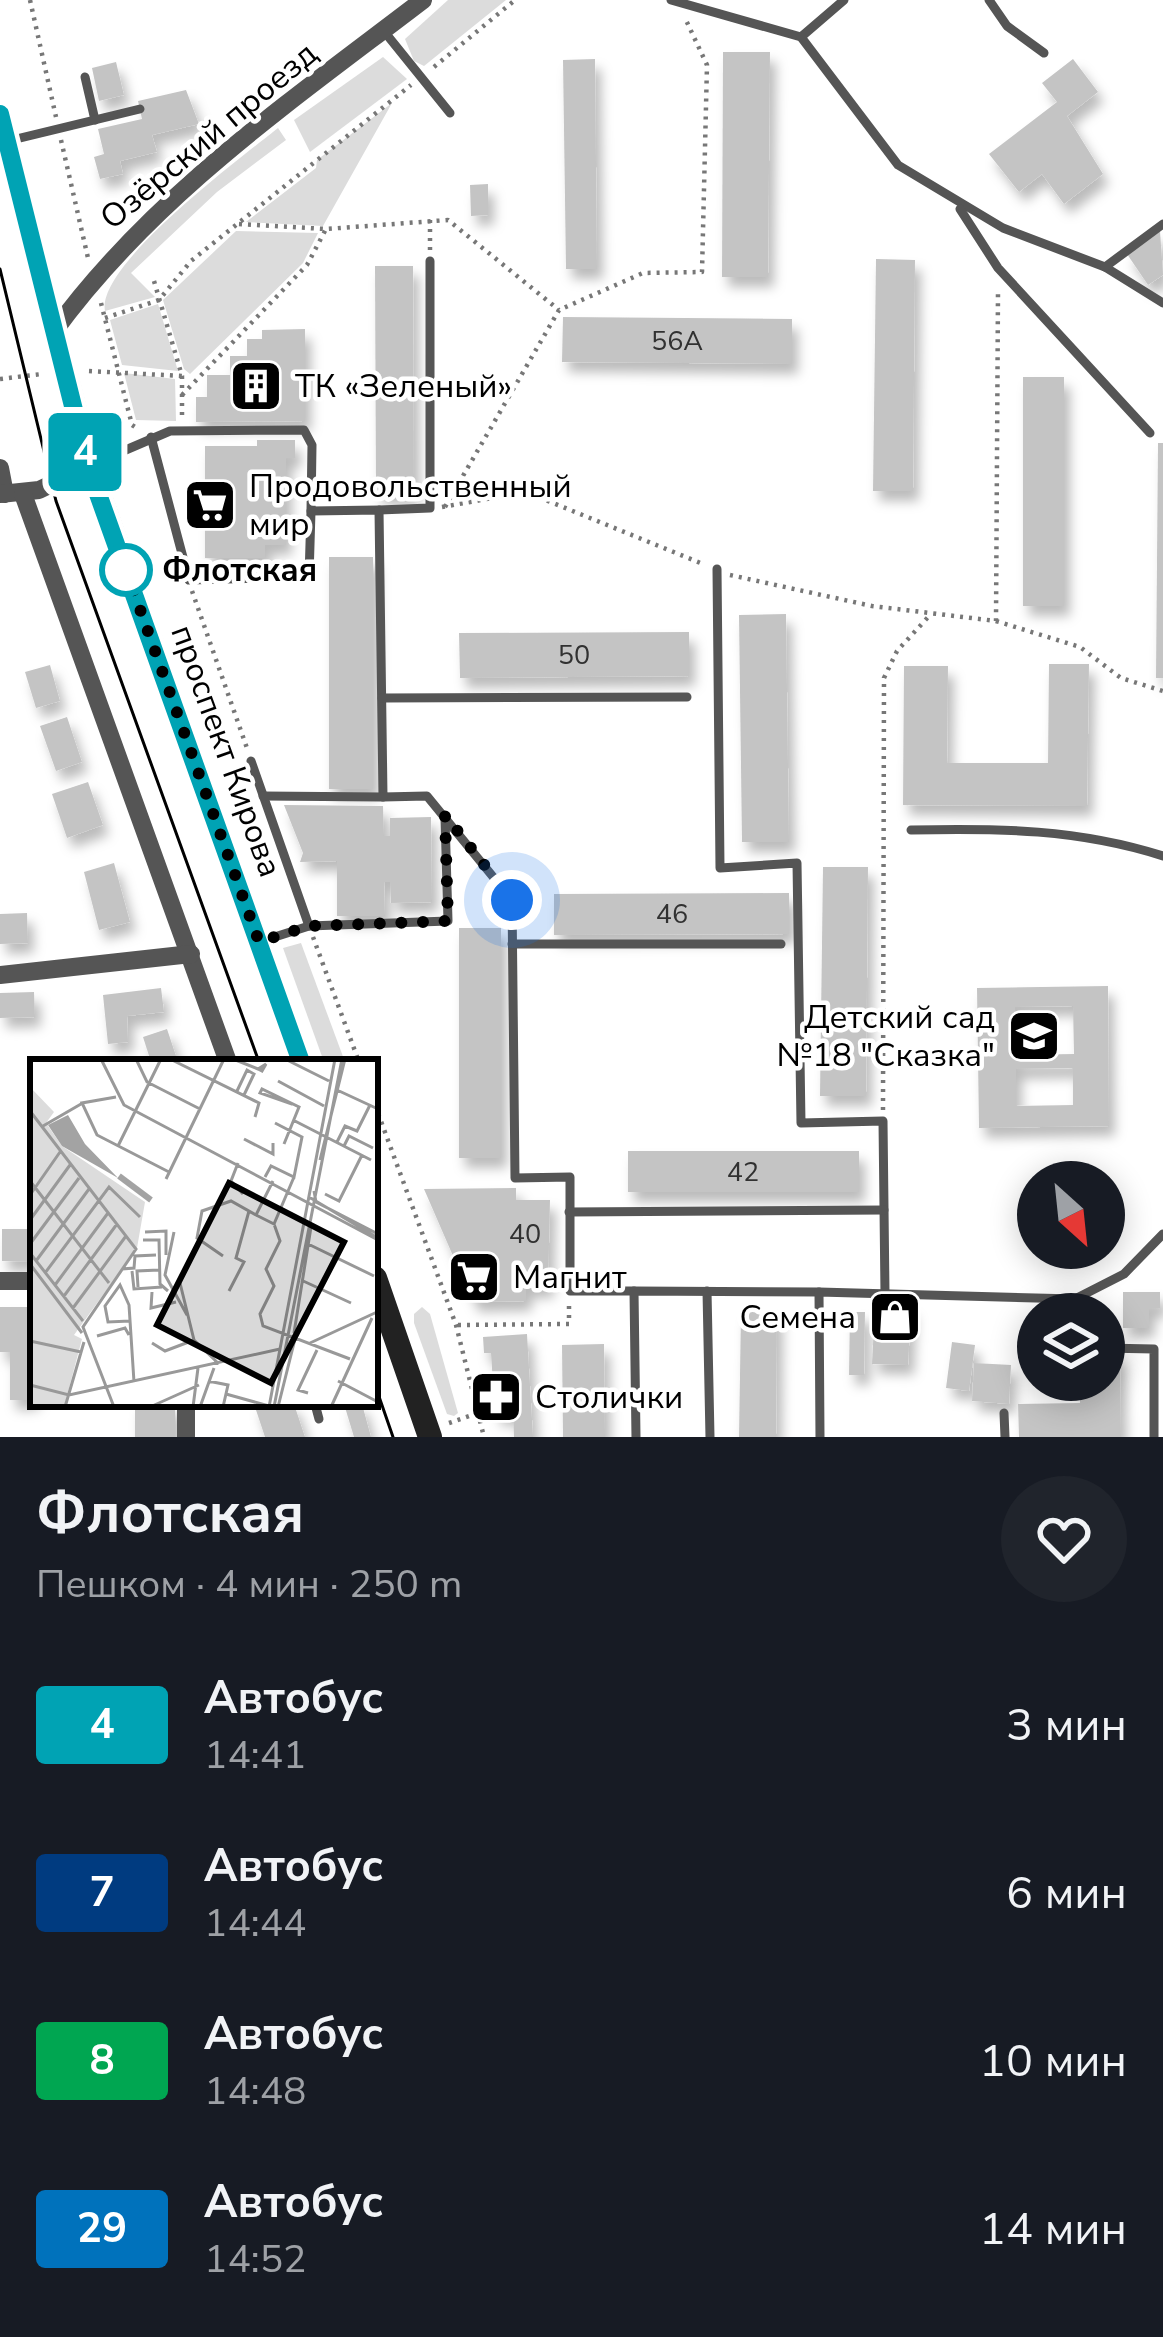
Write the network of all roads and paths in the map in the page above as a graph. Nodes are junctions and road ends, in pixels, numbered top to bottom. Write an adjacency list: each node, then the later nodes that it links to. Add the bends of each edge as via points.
1 (30, 0): 16 (path)
2 (422, 0): 7 (street, Озёрский проезд)
3 (515, 0): 10 (path)
4 (844, 0): 8 (lane)
5 (989, 0): 9 (lane, via 1007,26)
6 (674, 1): 8 (lane); 30 (path, via 706,65 702,272 643,273)
7 (383, 30): 10 (lane); 26 (street, Озёрский проезд, via 151,218)
8 (801, 37): 18 (lane, via 898,165)
9 (1044, 53)
10 (422, 76): 13 (lane); 20 (path)
11 (85, 77): 15 (lane)
12 (140, 110): 15 (lane)
13 (451, 113)
14 (0, 114): 17 (main road, проспект Кирова)
15 (95, 121): 16 (lane)
16 (58, 129): 17 (lane); 26 (path)
17 (7, 141): 32 (main road, проспект Кирова)
18 (957, 204): 24 (lane); 25 (lane)
19 (430, 220): 22 (path); 23 (path); 30 (path, via 448,220)
20 (239, 224): 22 (path); 28 (path, via 191,261)
21 (1163, 224): 24 (lane)
22 (326, 230): 37 (path, via 307,265)
23 (430, 262): 45 (lane)
24 (1105, 267): 29 (lane)
25 (998, 268): 39 (lane); 51 (path)
26 (93, 277): 31 (path); 32 (street, Озёрский проезд)
27 (154, 281): 28 (path)
28 (159, 300): 31 (path); 35 (path)
29 (1163, 303)
30 (559, 310): 44 (path)
31 (105, 318): 33 (path)
32 (52, 334): 34 (main road, проспект Кирова)
33 (116, 369): 34 (path); 35 (path); 40 (path, via 132,425)
34 (62, 372): 36 (path); 41 (main road, проспект Кирова)
35 (182, 376): 37 (path)
36 (0, 379)
37 (182, 395): 38 (path)
38 (182, 431): 40 (lane); 47 (lane, via 304,430 312,445)
39 (1150, 433)
40 (151, 437): 41 (lane); 49 (lane)
41 (88, 466): 43 (street); 62 (main road, проспект Кирова)
42 (0, 469): 43 (street)
43 (9, 494): 65 (street)
44 (446, 507): 45 (path); 48 (path, via 526,492)
45 (430, 508): 46 (lane)
46 (379, 510): 47 (lane); 54 (lane)
47 (311, 511): 49 (lane, via 309,577)
48 (717, 569): 50 (path, via 745,581); 71 (lane, via 720,868 797,863 801,1123)
49 (188, 580): 55 (path)
50 (932, 613): 51 (path); 71 (path, via 896,651 884,678)
51 (996, 621): 52 (path, via 1080,647 1121,678)
52 (1163, 691)
53 (687, 697): 54 (lane)
54 (382, 698): 57 (lane)
55 (251, 761): 56 (lane)
56 (263, 796): 57 (lane); 61 (lane)
57 (383, 796): 58 (lane, via 428,796)
58 (445, 815): 61 (lane, via 448,921); 63 (lane, via 512,900)
59 (911, 830): 60 (lane, via 1020,828)
60 (1163, 856)
61 (309, 926): 62 (lane); 69 (path)
62 (259, 942): 68 (main road, проспект Кирова)
63 (512, 944): 64 (lane); 73 (lane, via 515,1178 570,1178)
64 (781, 944)
65 (191, 954): 66 (street); 67 (street)
66 (0, 975)
67 (227, 1059)
68 (300, 1059)
69 (358, 1059)
70 (378, 1113): 81 (path)
71 (883, 1121): 72 (lane)
72 (884, 1210): 73 (lane); 80 (lane)
73 (569, 1213): 76 (lane)
74 (1163, 1234): 80 (lane, via 1124,1274 1075,1299)
75 (378, 1286): 86 (main road)
76 (570, 1291): 77 (lane); 81 (path, via 569,1324)
77 (634, 1291): 78 (lane); 88 (lane)
78 (707, 1291): 79 (lane); 89 (lane)
79 (819, 1292): 80 (lane); 90 (lane)
80 (885, 1294)
81 (456, 1325): 87 (path)
82 (1125, 1348): 92 (lane, via 1154,1349)
83 (316, 1407): 85 (lane)
84 (1004, 1413): 91 (lane)
85 (319, 1418)
86 (430, 1437)
87 (484, 1437)
88 (636, 1437)
89 (710, 1437)
90 (820, 1437)
91 (1005, 1437)
92 (1154, 1437)

